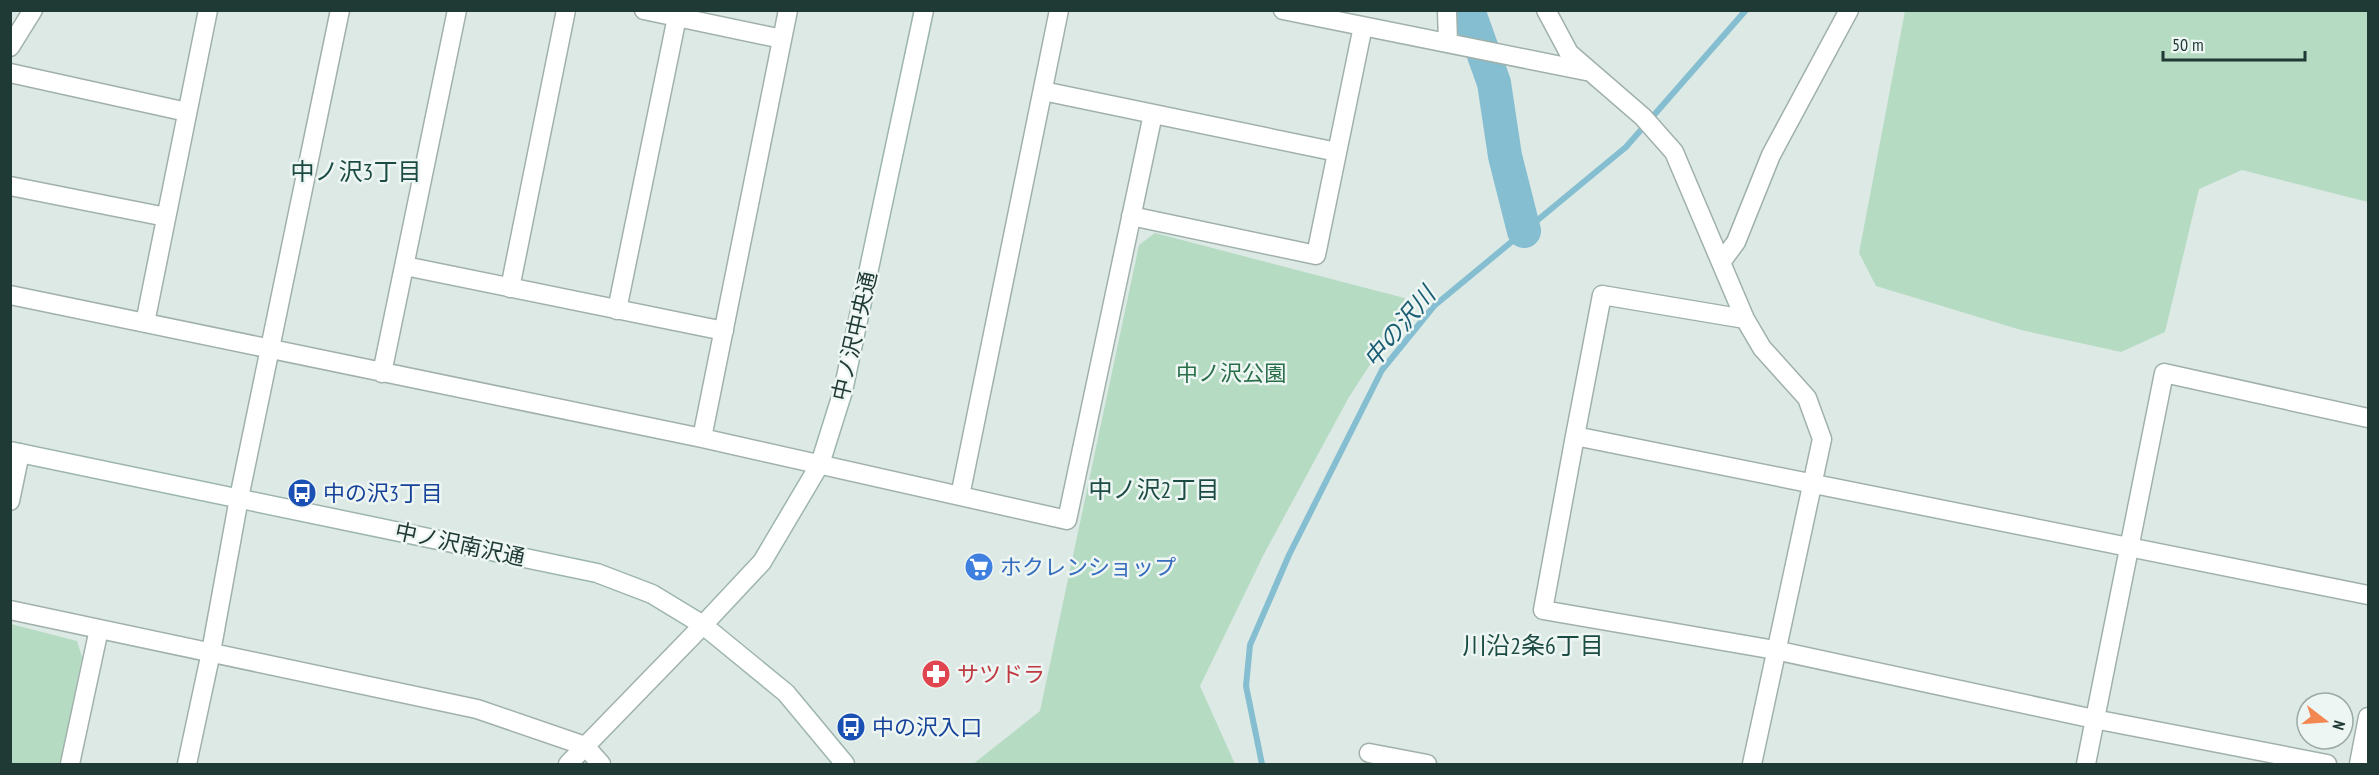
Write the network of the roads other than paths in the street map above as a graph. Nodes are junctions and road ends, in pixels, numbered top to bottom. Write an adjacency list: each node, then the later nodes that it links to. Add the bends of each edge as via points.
1 (33, 10): 18 (street)
2 (208, 10): 22 (street)
3 (340, 10): 36 (street)
4 (457, 10): 29 (street)
5 (566, 10): 30 (street)
6 (644, 10): 14 (street)
7 (788, 10): 16 (street)
8 (924, 10): 42 (street, 中ノ沢中央通, via 843,391)
9 (1059, 10): 21 (street)
10 (1283, 10): 15 (street)
11 (1447, 10): 17 (street)
12 (1546, 10): 19 (street, via 1569,53)
13 (1849, 10): 28 (street, via 1771,155 1736,242)
14 (676, 17): 16 (street); 32 (street)
15 (1363, 26): 17 (street); 24 (street)
16 (782, 39): 35 (street)
17 (1455, 45): 19 (street)
18 (10, 47)
19 (1587, 71): 28 (street, via 1643,117 1674,152)
20 (10, 73): 22 (street)
21 (1043, 91): 23 (street); 44 (street)
22 (187, 112): 27 (street)
23 (1153, 114): 24 (street); 26 (street)
24 (1337, 152): 26 (street, via 1316,255)
25 (10, 186): 27 (street)
26 (1131, 216): 44 (street, via 1067,520)
27 (166, 217): 34 (street)
28 (1722, 261): 33 (street)
29 (405, 266): 30 (street); 37 (street)
30 (510, 288): 32 (street)
31 (10, 295): 34 (street)
32 (617, 310): 35 (street)
33 (1745, 319): 39 (street, via 1602,295); 43 (street, via 1762,348 1807,398 1822,439)
34 (145, 323): 36 (street)
35 (724, 332): 40 (street)
36 (270, 350): 37 (street); 45 (street)
37 (382, 373): 40 (street)
38 (2368, 418): 47 (street, via 2164,373)
39 (1575, 436): 43 (street); 52 (street, via 1543,610)
40 (702, 438): 42 (street)
41 (16, 452): 45 (street, 中ノ沢南沢通); 46 (street)
42 (820, 464): 44 (street); 50 (street, 中ノ沢中央通, via 762,562)
43 (1810, 485): 47 (street); 52 (street)
44 (960, 496)
45 (239, 498): 50 (street, 中ノ沢南沢通, via 597,573 652,594); 53 (street)
46 (10, 501)
47 (2129, 546): 48 (street); 55 (street)
48 (2368, 595)
49 (10, 610): 51 (street)
50 (703, 625): 56 (street, 中ノ沢中央通); 62 (street, 中ノ沢南沢通, via 786,693)
51 (99, 629): 53 (street); 58 (street)
52 (1775, 650): 55 (street); 64 (street)
53 (212, 652): 56 (street, via 477,709); 59 (street)
54 (2368, 717): 67 (street)
55 (2094, 719): 65 (street); 66 (street)
56 (585, 746): 60 (street, 中ノ沢中央通); 61 (street)
57 (1369, 753): 63 (street)
58 (70, 765)
59 (187, 765)
60 (568, 765)
61 (601, 765)
62 (845, 765)
63 (1427, 765)
64 (1752, 765)
65 (2086, 765)
66 (2327, 765)
67 (2359, 765)

